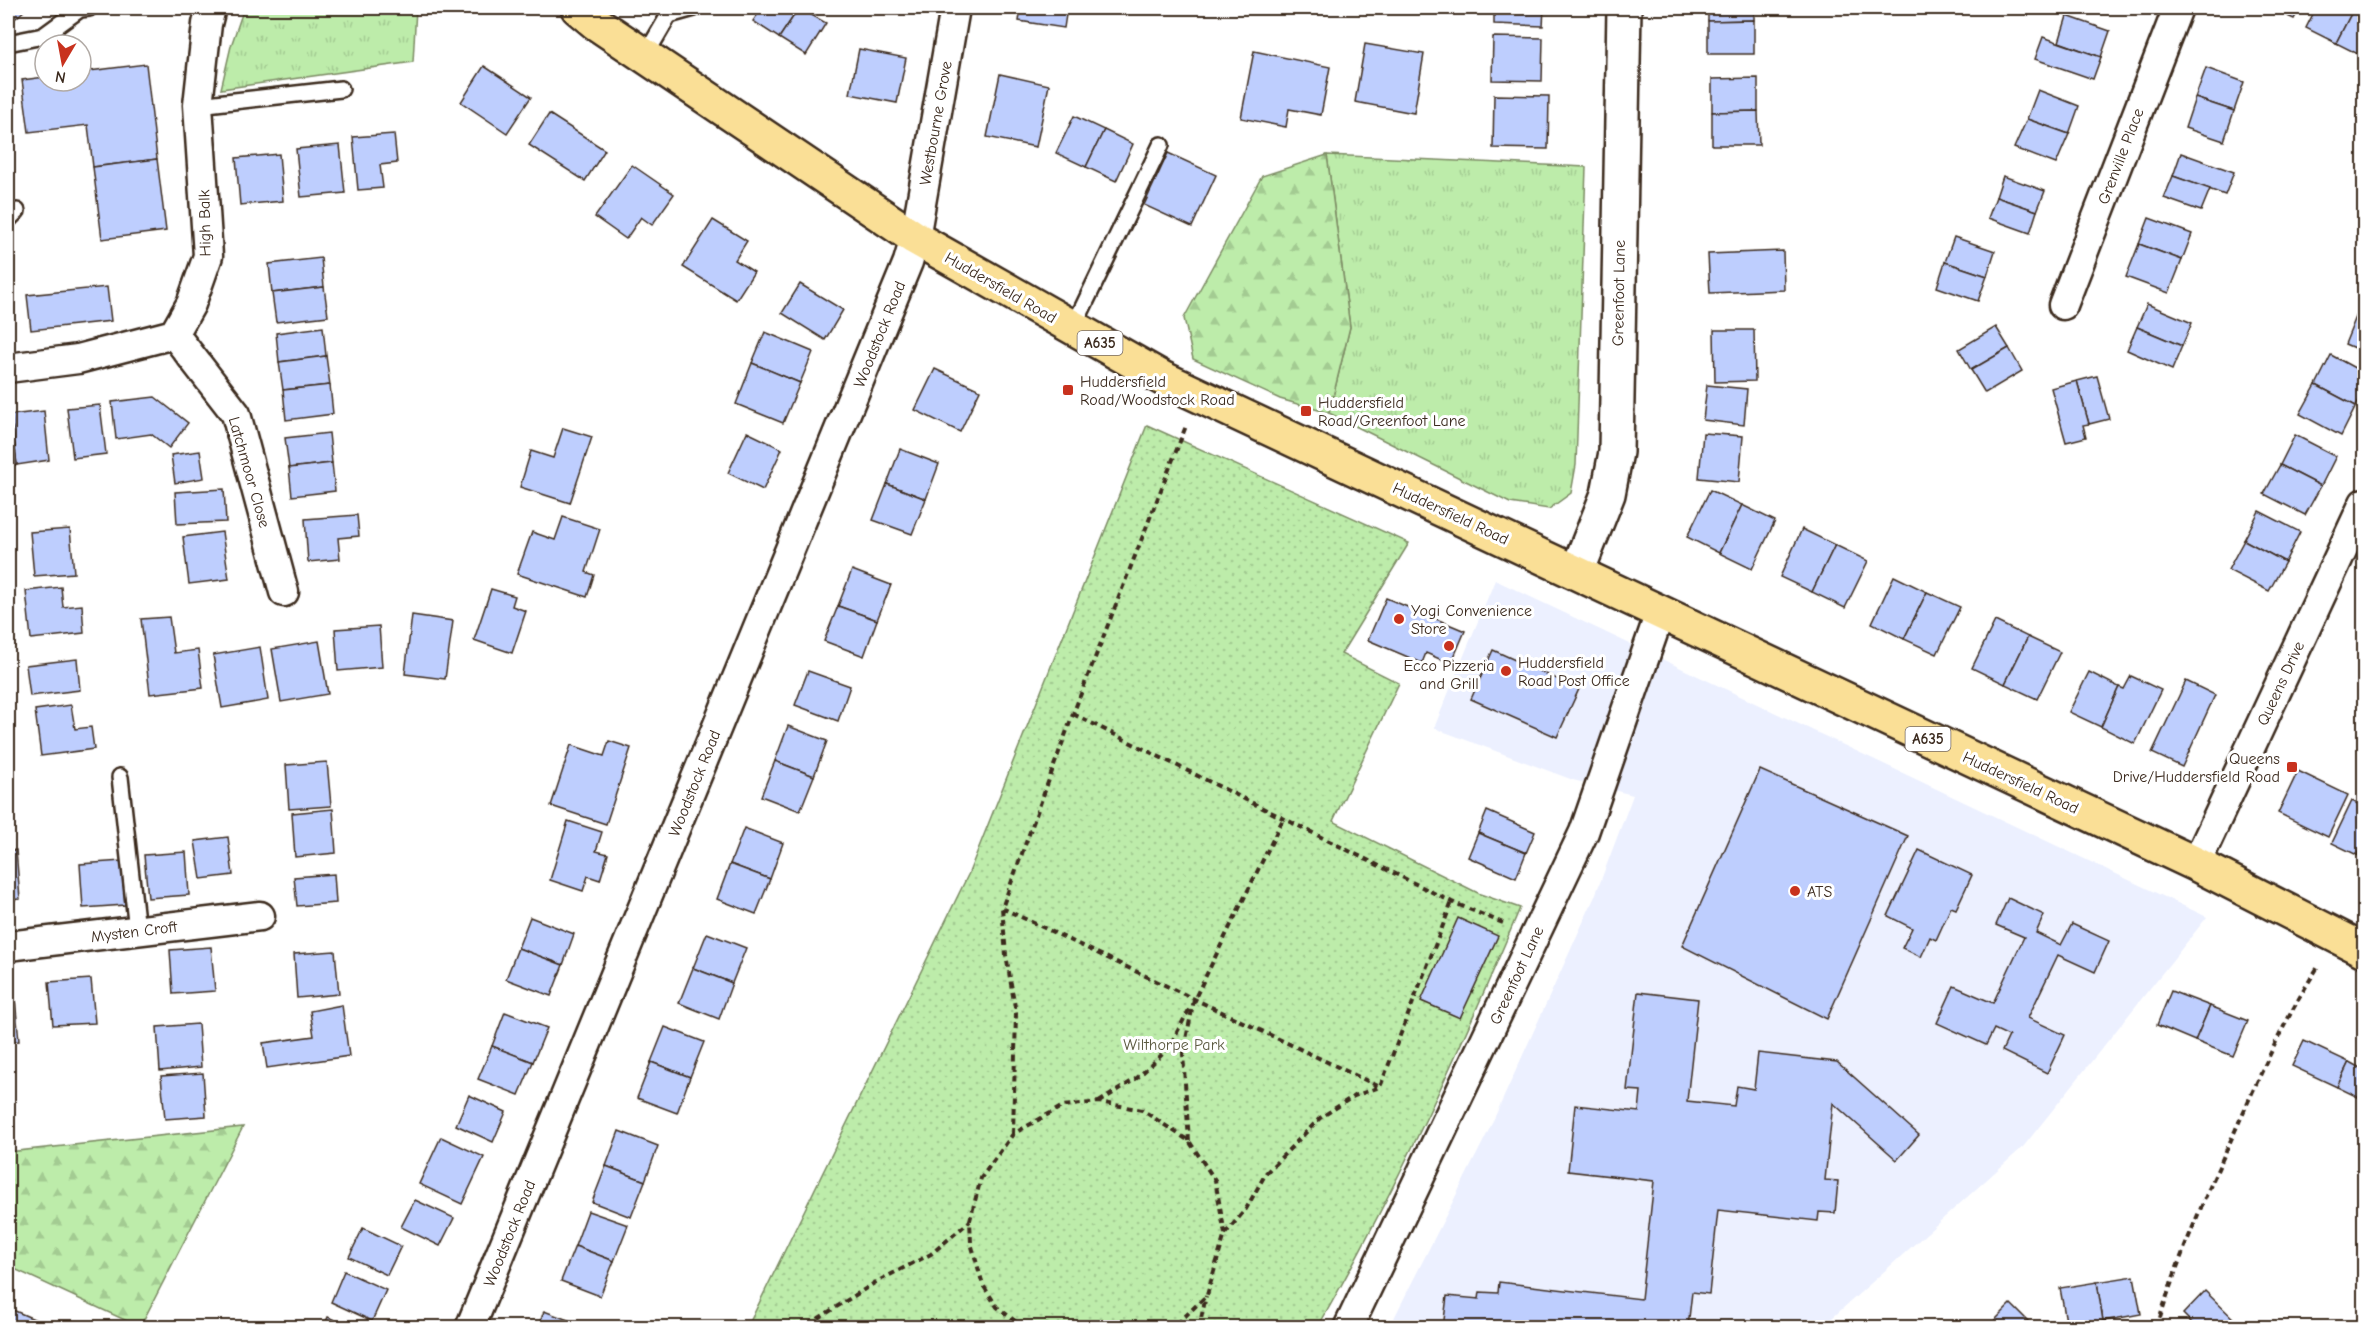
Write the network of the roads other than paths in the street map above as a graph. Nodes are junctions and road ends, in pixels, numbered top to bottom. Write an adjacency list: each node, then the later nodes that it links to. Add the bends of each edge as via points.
1 (89, 8): 9 (lane, via 80,9 43,36)
2 (211, 8): 12 (street, High Balk)
3 (578, 8): 10 (highway, Huddersfield Road / A635)
4 (694, 8): 8 (lane)
5 (955, 8): 14 (street, Westbourne Grove)
6 (1624, 8): 20 (street, Greenfoot Lane, via 1616,452 1608,494)
7 (2178, 8): 15 (street, Grenville Place)
8 (667, 11): 10 (lane)
9 (8, 43)
10 (645, 56): 14 (highway, Huddersfield Road / A635)
11 (341, 89): 12 (lane)
12 (198, 105): 17 (street, High Balk, via 208,256 191,304)
13 (1161, 145): 16 (lane)
14 (915, 238): 16 (highway, Huddersfield Road / A635); 29 (street, Woodstock Road, via 909,262)
15 (2063, 305)
16 (1073, 328): 20 (highway, Huddersfield Road / A635, via 1164,380)
17 (174, 334): 18 (street, via 78,359); 21 (street, Latchmoor Close, via 236,414)
18 (8, 368)
19 (2364, 503): 24 (street, Queens Drive)
20 (1577, 572): 22 (highway, Huddersfield Road / A635)
21 (284, 592)
22 (1660, 613): 24 (highway, Huddersfield Road / A635); 30 (street, Greenfoot Lane, via 1584,832)
23 (120, 777): 26 (lane)
24 (2196, 864): 27 (highway, Huddersfield Road / A635)
25 (260, 916): 26 (street, Mysten Croft)
26 (137, 930): 28 (street, Mysten Croft)
27 (2351, 943)
28 (8, 946)
29 (470, 1328)
30 (1348, 1328)

